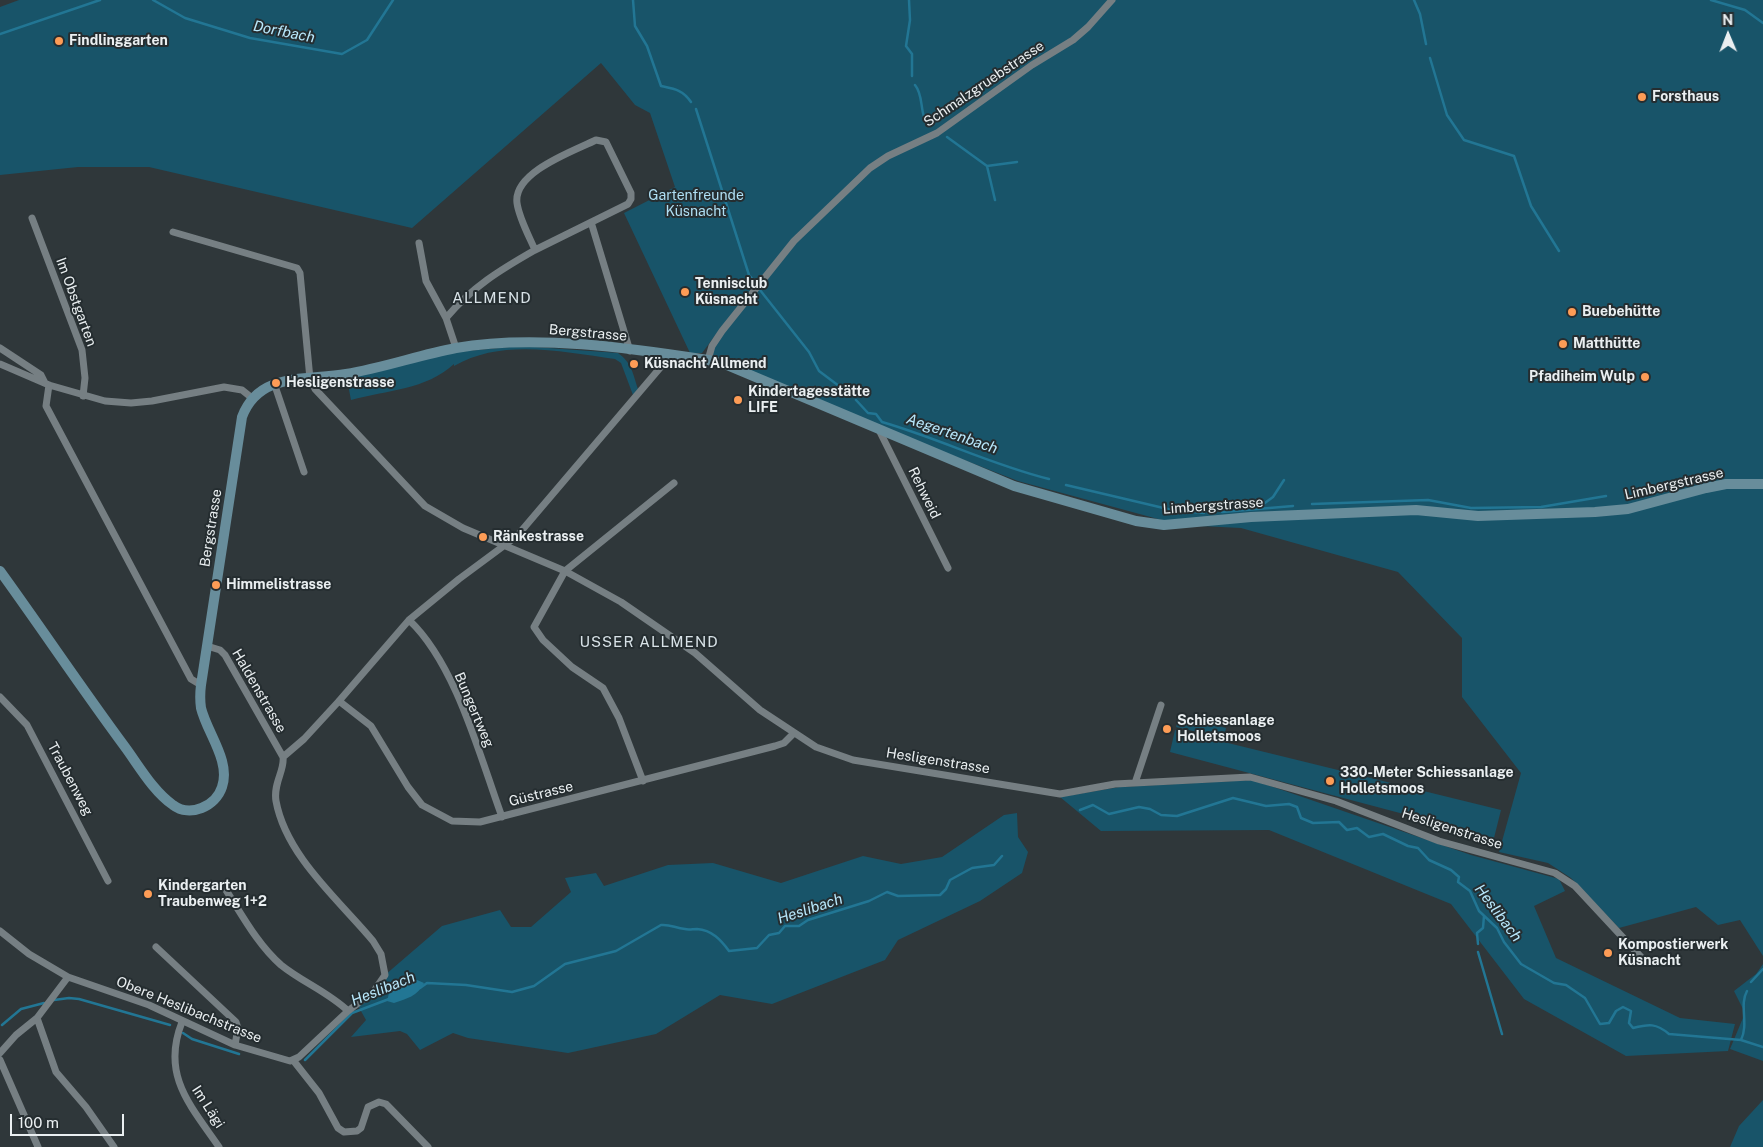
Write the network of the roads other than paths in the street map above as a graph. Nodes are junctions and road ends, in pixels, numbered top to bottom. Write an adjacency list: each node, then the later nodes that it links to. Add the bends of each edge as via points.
1 (1112, 0): 13 (street, Schmalzgruebstrasse, via 1073,40 1032,65 937,133 870,168 794,241 722,331)
2 (32, 218): 18 (street, Im Obstgarten, via 82,350)
3 (591, 222): 6 (street); 6 (street, via 632,199 606,142 602,140 541,167 521,184 517,204); 10 (street)
4 (172, 232): 15 (street, via 297,268)
5 (419, 243): 7 (street, via 426,281)
6 (535, 250): 7 (street, via 484,280 462,298)
7 (446, 318): 9 (street)
8 (0, 348): 17 (street, via 41,375)
9 (456, 348): 10 (street, Bergstrasse, via 522,342); 15 (street, Bergstrasse, via 346,374)
10 (630, 351): 11 (street, Bergstrasse)
11 (671, 355): 12 (street, Bergstrasse); 24 (street)
12 (693, 358): 13 (street, Limbergstrasse)
13 (708, 360): 20 (street, Limbergstrasse)
14 (0, 364): 17 (street)
15 (310, 379): 16 (street, Bergstrasse); 24 (street, Hesligenstrasse, via 314,389 425,506 463,528)
16 (274, 383): 19 (street, Bergstrasse); 21 (street)
17 (47, 384): 18 (street); 30 (street, via 46,406 66,446 190,679)
18 (82, 396): 19 (street, via 105,402 131,403 224,386 242,390)
19 (252, 398): 29 (street, Bergstrasse, via 242,417 238,436)
20 (878, 428): 23 (street, Limbergstrasse, via 1014,486 1136,521 1164,525 1251,516 1406,510 1478,516 1595,512 1628,509 1716,486); 25 (street, Rehweid)
21 (304, 472)
22 (674, 482): 27 (street)
23 (1763, 484)
24 (506, 546): 27 (street, Hesligenstrasse); 28 (street, via 458,579)
25 (948, 568)
26 (0, 571): 30 (street, Bergstrasse, via 160,795 184,810 200,809 214,801 225,777 202,710)
27 (565, 571): 34 (street, Hesligenstrasse, via 654,624 695,653 760,710); 36 (street, via 534,627 572,667 604,688)
28 (409, 620): 32 (street); 38 (street, Bungertweg, via 421,631 452,684)
29 (207, 646): 30 (street, Bergstrasse); 35 (street, Haldenstrasse, via 226,655)
30 (201, 686)
31 (0, 697): 39 (street, Traubenweg, via 27,726)
32 (339, 702): 35 (street); 38 (street, Güstrasse, via 371,726 422,805 452,821 480,822)
33 (1161, 705): 37 (street)
34 (794, 733): 36 (street, Güstrasse, via 784,743 775,746); 37 (street, Hesligenstrasse, via 816,747 853,760 1060,794)
35 (283, 757): 45 (street, via 276,780 275,799 286,832 299,854 373,941 384,963 385,975 381,983)
36 (643, 781): 38 (street, Güstrasse)
37 (1135, 783): 43 (street, Hesligenstrasse, via 1250,777 1336,801 1439,841 1555,873 1575,886)
38 (502, 816)
39 (108, 881)
40 (224, 887): 45 (street, via 253,933 280,963)
41 (0, 932): 44 (street, Obere Heslibachstrasse, via 28,954)
42 (156, 947): 48 (street, via 236,1022)
43 (1641, 957)
44 (68, 977): 46 (street); 47 (street, Obere Heslibachstrasse, via 149,1005)
45 (348, 1011): 51 (street)
46 (37, 1018): 49 (street); 53 (street, via 56,1072)
47 (182, 1022): 48 (street, Obere Heslibachstrasse); 54 (street, Im Lägi, via 176,1038 174,1062 181,1091)
48 (236, 1045): 51 (street, Obere Heslibachstrasse)
49 (0, 1053)
50 (0, 1060): 52 (street)
51 (293, 1060): 55 (street, via 320,1094 338,1128 344,1132 361,1128 368,1107 379,1102 386,1104)
52 (38, 1147)
53 (114, 1147)
54 (219, 1147)
55 (428, 1147)

